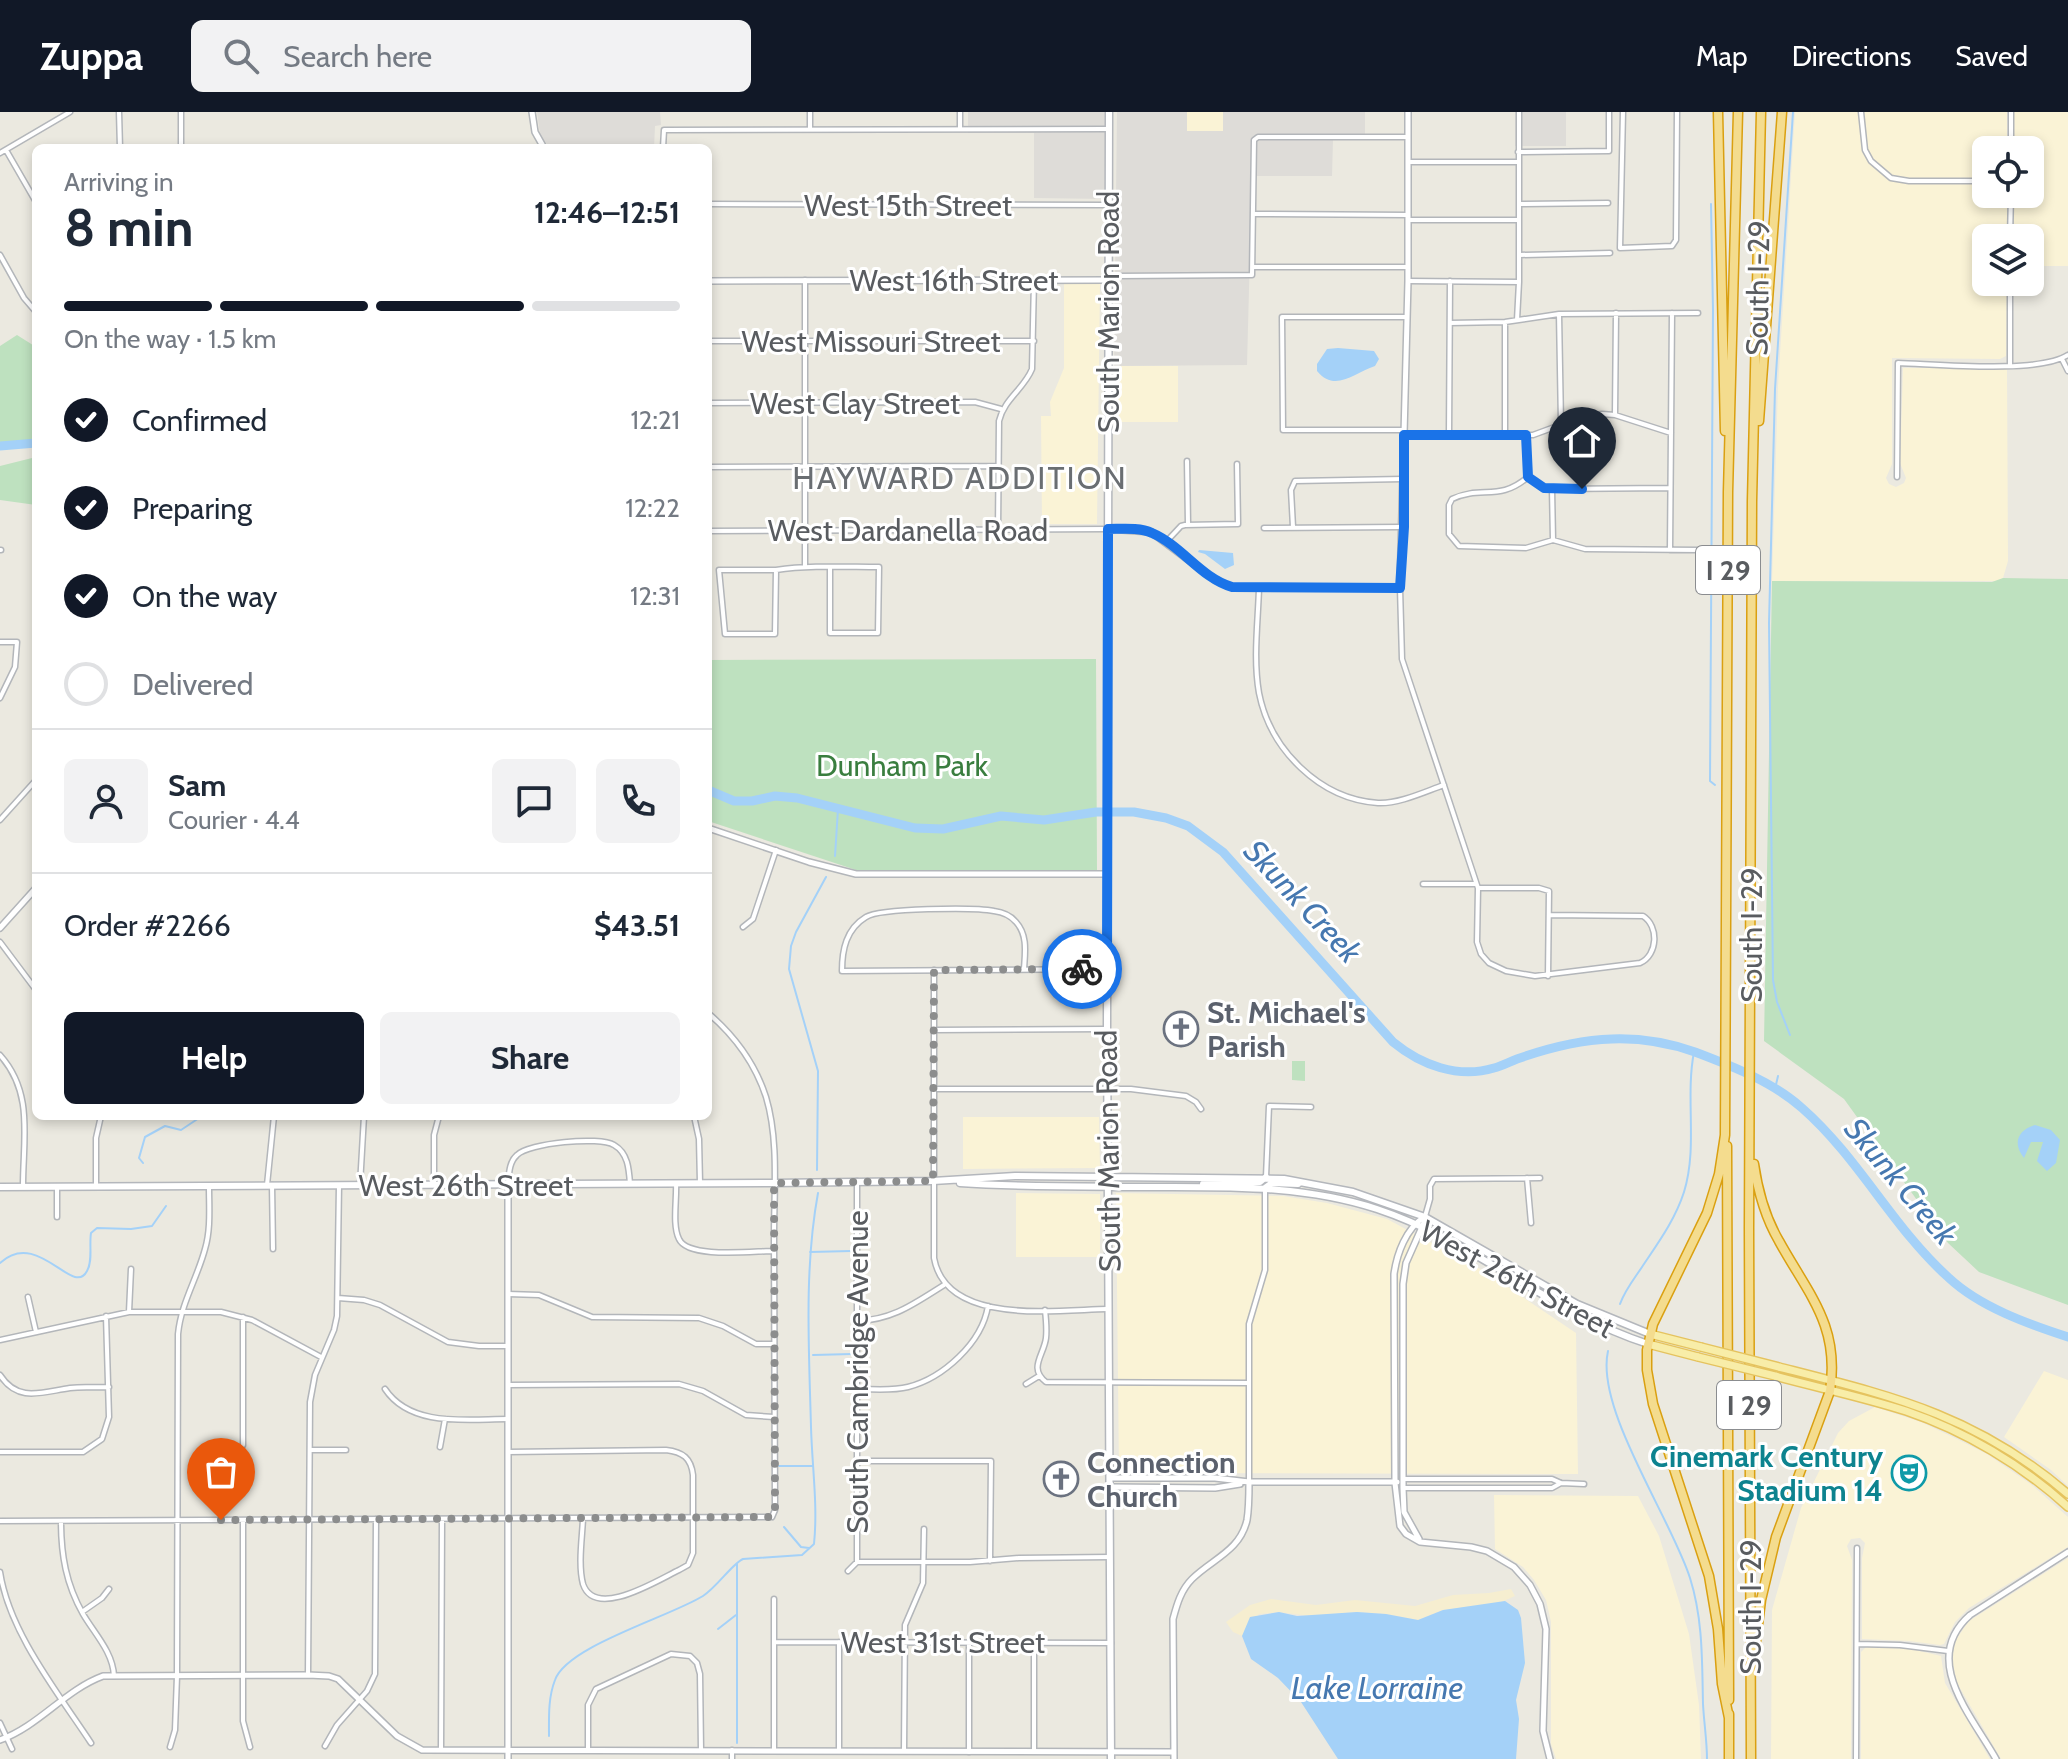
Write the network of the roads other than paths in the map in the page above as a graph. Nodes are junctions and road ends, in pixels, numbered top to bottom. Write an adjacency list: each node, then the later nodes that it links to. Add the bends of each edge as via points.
1 (70, 112): 28 (street)
2 (119, 112): 24 (street)
3 (181, 112): 25 (street)
4 (532, 112): 26 (street)
5 (810, 112): 19 (street)
6 (960, 112): 20 (street)
7 (1109, 112): 21 (main road, South Marion Road)
8 (1408, 112): 23 (street)
9 (1519, 112): 29 (street)
10 (1609, 112): 29 (street, via 1609,151)
11 (1623, 112): 12 (street, via 1620,248 1665,248 1675,243)
12 (1677, 112)
13 (1718, 112): 91 (highway)
14 (1738, 112): 91 (highway, South I-29 / I 29)
15 (1761, 112): 92 (highway, South I-29 / I 29)
16 (1782, 112): 92 (highway)
17 (1861, 112): 33 (street, via 1865,150 1891,178)
18 (2011, 112): 22 (street)
19 (810, 129): 20 (street); 27 (street, via 664,130)
20 (960, 129): 21 (street)
21 (1109, 129): 38 (main road, South Marion Road)
22 (2011, 136)
23 (1408, 137): 31 (street); 39 (street, via 1258,137)
24 (120, 144)
25 (181, 144)
26 (542, 144)
27 (663, 144)
28 (6, 150): 30 (street); 34 (street)
29 (1518, 152): 32 (street)
30 (0, 153)
31 (1408, 162): 32 (street); 40 (street)
32 (1518, 162): 37 (street)
33 (1972, 181)
34 (32, 189)
35 (1608, 203): 37 (street)
36 (712, 204): 38 (street, West 15th Street)
37 (1519, 204): 41 (street)
38 (1108, 205): 49 (main road, South Marion Road)
39 (1254, 214): 40 (street); 45 (street)
40 (1408, 218): 41 (street); 46 (street)
41 (1519, 220): 44 (street)
42 (1610, 253): 44 (street)
43 (0, 255): 55 (street)
44 (1519, 255): 53 (street)
45 (1254, 267): 46 (street); 49 (street, West 16th Street, via 1252,275)
46 (1407, 267): 51 (street)
47 (805, 280): 48 (street, West 16th Street); 50 (street, West 16th Street); 65 (street)
48 (1034, 280): 49 (street, West 16th Street); 66 (street)
49 (1109, 280): 97 (main road, South Marion Road)
50 (712, 281)
51 (1408, 281): 52 (street); 60 (street)
52 (1450, 281): 53 (street); 63 (street)
53 (1519, 282): 61 (street)
54 (2010, 296): 69 (street)
55 (32, 307)
56 (1616, 313): 57 (street); 59 (street); 74 (street)
57 (1672, 313): 58 (street); 77 (street)
58 (1698, 313)
59 (1559, 314): 61 (street); 75 (street)
60 (1407, 317): 76 (street); 76 (street, via 1282,317 1283,430)
61 (1517, 320): 62 (street)
62 (1505, 322): 63 (street); 79 (street)
63 (1450, 323): 78 (street)
64 (712, 341): 65 (street, West Missouri Street)
65 (805, 341): 66 (street, West Missouri Street); 72 (street)
66 (1034, 341): 73 (street, via 1029,377)
67 (2068, 355): 68 (street)
68 (2062, 359): 69 (street); 70 (street)
69 (2010, 365): 87 (street, via 1898,363)
70 (2068, 371)
71 (712, 403): 72 (street, West Clay Street)
72 (805, 403): 73 (street, West Clay Street, via 975,402); 83 (street)
73 (1001, 409): 84 (street)
74 (1615, 415): 75 (street); 77 (street)
75 (1561, 425): 80 (street)
76 (1404, 432): 78 (street); 88 (street)
77 (1671, 433): 89 (street)
78 (1449, 434): 79 (street)
79 (1505, 435): 80 (street)
80 (1526, 435): 86 (street)
81 (1187, 461): 93 (street)
82 (1237, 464): 93 (street, via 1238,524)
83 (805, 466): 84 (street); 85 (street); 100 (street)
84 (997, 466): 98 (street)
85 (712, 467)
86 (1528, 477): 90 (street); 101 (street, via 1506,492 1452,499 1449,534 1455,544 1466,547 1513,548)
87 (1897, 477)
88 (1403, 479): 94 (street, via 1295,481); 95 (street)
89 (1670, 488): 90 (street); 103 (street)
90 (1552, 489): 101 (street)
91 (1728, 492): 136 (highway, South I-29 / I 29)
92 (1752, 501): 139 (highway, South I-29 / I 29)
93 (1188, 524): 102 (street)
94 (1293, 527): 95 (street); 96 (street)
95 (1404, 527): 109 (street)
96 (1264, 528)
97 (1108, 529): 98 (street, West Dardanella Road); 102 (street, via 1145,531); 117 (main road, South Marion Road)
98 (998, 530): 100 (street, West Dardanella Road)
99 (712, 531): 100 (street, West Dardanella Road)
100 (805, 531): 105 (street)
101 (1553, 540): 103 (street, via 1572,548)
102 (1166, 542): 108 (street, via 1226,586)
103 (1670, 550): 104 (street)
104 (1700, 550)
105 (805, 567): 106 (street); 107 (street)
106 (830, 567): 106 (street, via 879,567 878,633 830,633)
107 (776, 570): 107 (street, via 719,570 725,634 775,634)
108 (1259, 588): 109 (street); 113 (street, via 1257,677 1265,714 1285,751 1320,782 1362,800 1381,803)
109 (1400, 588): 113 (street, via 1402,659)
110 (0, 642): 111 (street, via 17,642 15,667)
111 (0, 698)
112 (32, 784): 114 (street)
113 (1444, 785): 119 (street)
114 (0, 820)
115 (712, 829): 116 (street)
116 (776, 850): 117 (street, via 856,874); 122 (street, via 753,919)
117 (1107, 874): 125 (main road, South Marion Road)
118 (1423, 884): 119 (street)
119 (1477, 886): 121 (street, via 1548,889); 128 (street, via 1477,942 1485,960 1514,973)
120 (32, 892): 123 (street)
121 (1549, 915): 128 (street); 128 (street, via 1643,916 1652,924 1654,945 1650,957 1640,963)
122 (743, 927)
123 (0, 928)
124 (0, 942): 129 (street)
125 (1107, 968): 126 (street); 131 (main road, South Marion Road)
126 (1024, 969): 127 (street); 127 (street, via 1025,938 1015,921 987,910 879,912 860,921 845,944 842,971)
127 (934, 970): 132 (street)
128 (1548, 976)
129 (32, 985)
130 (712, 1017): 153 (street, via 735,1040 762,1085 771,1114)
131 (1107, 1029): 132 (street); 135 (main road, South Marion Road)
132 (934, 1030): 134 (street)
133 (0, 1055): 164 (street, via 22,1090)
134 (933, 1089): 135 (street); 150 (street)
135 (1108, 1089): 138 (street, via 1186,1096); 145 (main road, South Marion Road)
136 (1726, 1101): 190 (highway, via 1712,1200); 268 (highway, South I-29 / I 29)
137 (1311, 1107): 146 (street, via 1269,1106)
138 (1201, 1109)
139 (1750, 1112): 198 (highway, via 1762,1202 1778,1241 1822,1313 1831,1346); 265 (highway, South I-29 / I 29)
140 (100, 1120): 159 (street)
141 (274, 1120): 161 (street)
142 (364, 1120): 157 (street)
143 (437, 1120): 158 (street)
144 (695, 1120): 152 (street)
145 (1108, 1176): 146 (main road, West 26th Street); 150 (main road, West 26th Street); 162 (main road, South Marion Road)
146 (1266, 1177): 166 (main road, via 1260,1182); 168 (main road, West 26th Street)
147 (1527, 1178): 148 (street); 170 (street, via 1434,1179); 171 (street)
148 (1540, 1178)
149 (857, 1181): 150 (main road, West 26th Street); 153 (main road, West 26th Street); 188 (street, South Cambridge Avenue)
150 (933, 1181): 162 (main road, West 26th Street); 177 (street, via 934,1258)
151 (676, 1183): 152 (main road, West 26th Street); 155 (main road, West 26th Street); 175 (street, via 677,1231 687,1248)
152 (700, 1183): 153 (main road, West 26th Street)
153 (774, 1183): 175 (street)
154 (508, 1184): 155 (main road, West 26th Street); 155 (street, via 512,1162 522,1151 594,1140 621,1151); 158 (main road, West 26th Street); 178 (street)
155 (630, 1184)
156 (339, 1185): 157 (main road, West 26th Street); 161 (main road, West 26th Street); 180 (street)
157 (360, 1185): 158 (main road, West 26th Street)
158 (434, 1185)
159 (96, 1186): 160 (main road, West 26th Street); 165 (main road, West 26th Street)
160 (209, 1186): 161 (main road, West 26th Street); 185 (street, via 206,1248)
161 (270, 1186): 174 (street)
162 (1108, 1186): 166 (main road, West 26th Street); 182 (main road, South Marion Road)
163 (0, 1187): 164 (main road, West 26th Street)
164 (23, 1187): 165 (main road, West 26th Street)
165 (57, 1187): 169 (street)
166 (1183, 1187): 167 (main road, West 26th Street)
167 (1265, 1188): 168 (main road, via 1278,1182); 172 (main road, West 26th Street, via 1340,1198); 200 (street, via 1265,1270 1249,1324)
168 (1345, 1190): 170 (main road, West 26th Street)
169 (57, 1217)
170 (1425, 1217): 172 (street); 173 (street); 190 (main road, West 26th Street, via 1577,1304)
171 (1531, 1223)
172 (1413, 1224): 173 (main road, West 26th Street); 220 (street, via 1394,1274)
173 (1422, 1227): 193 (main road, West 26th Street, via 1570,1312); 218 (street, via 1403,1275)
174 (273, 1249)
175 (774, 1251): 192 (street)
176 (131, 1269): 184 (street)
177 (944, 1285): 181 (street); 188 (street, via 893,1316)
178 (508, 1294): 192 (street, via 539,1295 592,1317 699,1318 756,1344); 194 (street)
179 (28, 1297): 189 (street)
180 (338, 1298): 194 (street, via 380,1305 448,1342); 195 (street, via 334,1330)
181 (988, 1306): 183 (street); 205 (street, via 972,1343 934,1376 902,1388)
182 (1110, 1309): 183 (street); 199 (main road, South Marion Road)
183 (1045, 1310): 197 (street, via 1047,1337)
184 (129, 1312): 185 (street); 186 (street)
185 (180, 1312): 187 (street); 232 (street)
186 (106, 1316): 189 (street); 203 (street)
187 (243, 1317): 195 (street); 210 (street)
188 (857, 1321): 205 (street, South Cambridge Avenue)
189 (36, 1332): 191 (street)
190 (1650, 1334): 193 (highway); 198 (main road, West 26th Street, bridge)
191 (0, 1340)
192 (774, 1344): 207 (street)
193 (1648, 1344): 206 (main road, West 26th Street, bridge); 268 (highway, via 1651,1395 1709,1576)
194 (508, 1346): 202 (street)
195 (321, 1357): 212 (street, via 310,1402)
196 (0, 1375): 203 (street, via 26,1395)
197 (1039, 1376): 199 (street, via 1050,1383); 201 (street)
198 (1831, 1380): 206 (highway); 225 (main road, West 26th Street, via 1953,1419 2018,1455)
199 (1111, 1383): 200 (street); 217 (main road, South Marion Road)
200 (1249, 1383): 219 (street)
201 (1026, 1384)
202 (508, 1385): 207 (street, via 679,1384 746,1415); 209 (street)
203 (109, 1387): 214 (street, via 108,1428 94,1447 67,1454)
204 (385, 1389): 208 (street, via 411,1410)
205 (857, 1389): 216 (street, South Cambridge Avenue)
206 (1830, 1391): 226 (main road, West 26th Street, via 1905,1411 1965,1436 2029,1475); 265 (highway, via 1771,1555)
207 (774, 1417): 227 (street)
208 (445, 1419): 209 (street); 211 (street)
209 (508, 1419): 215 (street)
210 (243, 1445)
211 (440, 1447)
212 (310, 1450): 213 (street); 229 (street)
213 (346, 1450)
214 (0, 1452)
215 (508, 1452): 228 (street, via 681,1453 693,1467); 235 (street)
216 (857, 1461): 244 (street, via 991,1461); 245 (street, South Cambridge Avenue)
217 (1111, 1478): 219 (street); 223 (main road, South Marion Road)
218 (1403, 1479): 220 (street); 221 (street); 224 (street)
219 (1249, 1482): 220 (street); 223 (street, via 1215,1488); 287 (street, via 1247,1520 1238,1541 1193,1579 1177,1603)
220 (1395, 1483): 224 (street); 240 (street, via 1400,1526)
221 (1561, 1483): 222 (street); 224 (street, via 1552,1488)
222 (1584, 1484)
223 (1111, 1487): 243 (main road, South Marion Road)
224 (1403, 1488): 240 (street, via 1404,1512)
225 (2068, 1494)
226 (2068, 1507)
227 (772, 1517): 228 (street); 238 (street)
228 (693, 1518): 231 (street); 231 (street, via 688,1565 603,1600 583,1582)
229 (309, 1519): 230 (street); 233 (street); 262 (street)
230 (376, 1519): 234 (street); 266 (street, via 376,1667)
231 (583, 1519): 235 (street)
232 (177, 1520): 233 (street); 237 (street); 264 (street)
233 (243, 1520): 261 (street)
234 (442, 1520): 235 (street); 276 (street)
235 (508, 1520): 281 (street)
236 (0, 1521): 237 (street)
237 (61, 1521): 252 (street, via 66,1575)
238 (778, 1522)
239 (924, 1529): 246 (street)
240 (1420, 1542): 290 (street, via 1487,1551 1514,1567 1533,1590 1546,1629 1543,1731)
241 (1857, 1548): 259 (street)
242 (2068, 1552): 260 (street, via 1970,1615 1957,1628)
243 (1111, 1557): 244 (street); 258 (main road, South Marion Road)
244 (990, 1561): 246 (street)
245 (857, 1562): 246 (street); 247 (street)
246 (924, 1562): 255 (street, via 922,1588 907,1617)
247 (848, 1571)
248 (0, 1572): 249 (street)
249 (0, 1579): 267 (street, via 19,1628)
250 (109, 1589): 252 (street)
251 (774, 1599): 253 (street)
252 (82, 1612): 263 (street, via 110,1656)
253 (775, 1642): 254 (street, West 31st Street); 280 (street)
254 (839, 1642): 255 (street, West 31st Street); 282 (street)
255 (904, 1642): 256 (street, West 31st Street); 283 (street)
256 (969, 1642): 257 (street, West 31st Street); 285 (street)
257 (1034, 1643): 258 (street, West 31st Street); 284 (street)
258 (1111, 1643): 286 (main road, South Marion Road)
259 (1857, 1644): 260 (street); 293 (street)
260 (1948, 1651): 294 (street, via 1953,1685)
261 (242, 1675): 262 (street); 264 (street); 274 (street, via 243,1721)
262 (308, 1675): 266 (street, via 338,1679)
263 (114, 1676): 264 (street); 267 (street, via 91,1680)
264 (177, 1676): 273 (street)
265 (1751, 1697): 292 (highway, South I-29 / I 29)
266 (361, 1699): 272 (street); 276 (street, via 409,1744)
267 (63, 1701): 270 (street); 271 (street)
268 (1729, 1718): 291 (highway, South I-29 / I 29)
269 (0, 1723): 270 (street)
270 (3, 1739): 275 (street)
271 (91, 1743)
272 (325, 1746)
273 (170, 1747)
274 (250, 1747)
275 (12, 1749)
276 (441, 1750): 281 (street)
277 (588, 1750): 278 (street); 278 (street, via 593,1691 676,1653 690,1656 699,1668); 281 (street)
278 (701, 1750): 279 (street)
279 (732, 1750): 280 (street); 289 (street)
280 (774, 1750): 282 (street)
281 (508, 1751): 288 (street)
282 (839, 1751): 283 (street)
283 (904, 1751): 285 (street)
284 (1034, 1751): 285 (street); 286 (street)
285 (969, 1752)
286 (1111, 1756): 287 (street)
287 (1174, 1756)
288 (508, 1759)
289 (732, 1759)
290 (1550, 1759)
291 (1729, 1759)
292 (1751, 1759)
293 (1856, 1759)
294 (1996, 1759)

